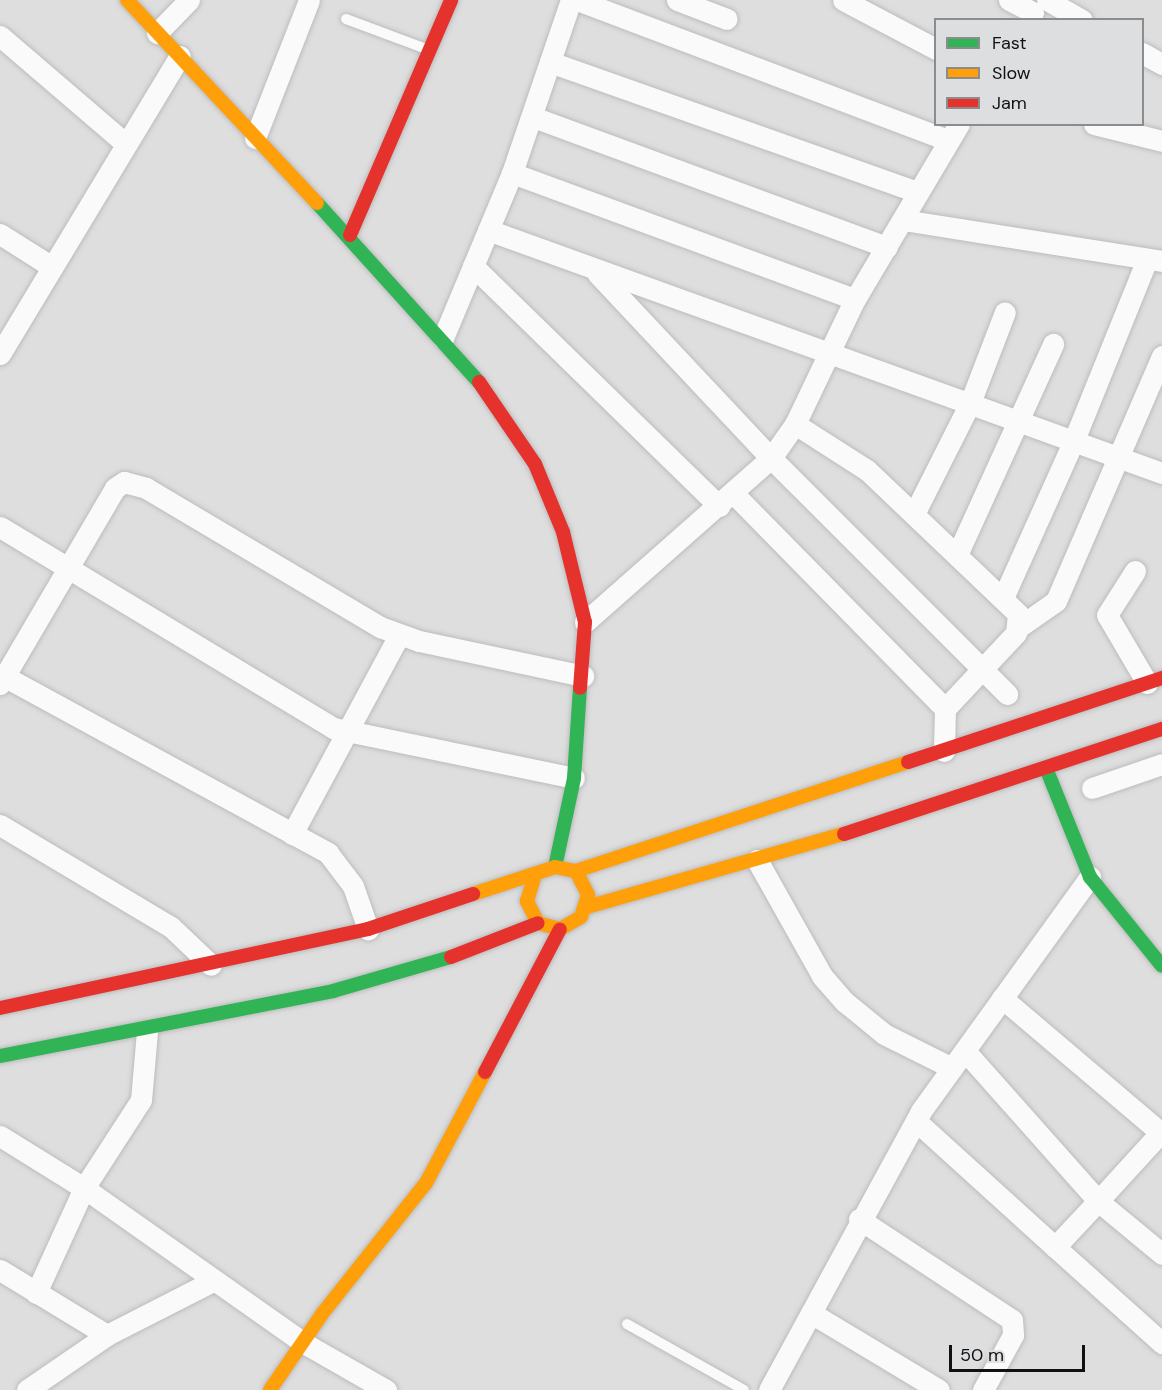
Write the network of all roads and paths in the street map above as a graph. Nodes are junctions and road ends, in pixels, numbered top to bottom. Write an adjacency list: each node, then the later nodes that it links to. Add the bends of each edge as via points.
1 (127, 0): 14 (main road)
2 (189, 0): 14 (street)
3 (309, 0): 27 (street)
4 (451, 0): 17 (main road)
5 (571, 0): 20 (street)
6 (578, 0): 23 (street)
7 (677, 0): 13 (street)
8 (843, 0): 16 (street)
9 (1009, 0): 10 (street)
10 (1038, 8): 11 (street)
11 (1075, 18)
12 (346, 19): 17 (lane)
13 (727, 19)
14 (157, 33): 19 (main road)
15 (0, 36): 29 (street)
16 (934, 48)
17 (429, 50): 35 (main road)
18 (1144, 54): 21 (street)
19 (180, 56): 27 (main road); 29 (street)
20 (550, 63): 22 (street); 31 (street)
21 (1162, 64)
22 (533, 117): 30 (street); 36 (street)
23 (934, 125)
24 (937, 126): 26 (street)
25 (1102, 126): 28 (street)
26 (954, 132): 31 (street)
27 (255, 138): 35 (main road)
28 (1162, 141)
29 (126, 144): 38 (street)
30 (512, 173): 33 (street); 41 (street)
31 (918, 192): 32 (street)
32 (903, 220): 36 (street); 37 (street)
33 (488, 230): 39 (street); 40 (street)
34 (0, 234): 38 (street)
35 (350, 235): 43 (main road)
36 (887, 247): 41 (street)
37 (1155, 260): 51 (street)
38 (52, 267): 46 (street)
39 (473, 267): 43 (street); 55 (street)
40 (595, 271): 45 (street); 53 (street)
41 (855, 299): 45 (street)
42 (1005, 312): 48 (street)
43 (443, 338): 62 (main road, via 492,397 536,464 563,532)
44 (1053, 344): 49 (street)
45 (828, 352): 48 (street); 50 (street)
46 (0, 354)
47 (1162, 357): 52 (street)
48 (970, 403): 49 (street); 56 (street)
49 (1022, 422): 51 (street); 58 (street)
50 (795, 424): 53 (street); 56 (street, via 847,455)
51 (1074, 440): 52 (street); 61 (street)
52 (1123, 457): 54 (street); 63 (street, via 1056,601)
53 (771, 458): 55 (street); 65 (street)
54 (1162, 472)
55 (727, 500): 62 (street); 70 (street)
56 (914, 514): 58 (street)
57 (0, 527): 59 (street)
58 (957, 555): 61 (street)
59 (67, 568): 64 (street, via 115,488 135,483); 67 (street); 72 (street, via 316,720)
60 (1135, 571): 68 (street, via 1107,615)
61 (1003, 598): 63 (street, via 1018,614)
62 (585, 622): 66 (main road)
63 (1019, 627): 65 (street)
64 (399, 635): 66 (street); 72 (street)
65 (981, 667): 69 (street); 70 (street)
66 (583, 676): 76 (main road)
67 (1, 678): 79 (street)
68 (1155, 681): 73 (main road)
69 (1007, 694)
70 (945, 708): 73 (street)
71 (1162, 729): 75 (main road)
72 (346, 732): 76 (street); 79 (street)
73 (944, 751): 82 (main road)
74 (1161, 767): 77 (street)
75 (1046, 768): 80 (main road); 83 (main road)
76 (574, 778): 81 (main road)
77 (1092, 788)
78 (0, 825): 90 (street, via 171,927)
79 (292, 834): 88 (street, via 342,867)
80 (756, 860): 85 (main road); 97 (street, via 822,976 845,1002 884,1034)
81 (555, 867): 82 (main road); 84 (main road)
82 (576, 871): 85 (main road, via 585,883)
83 (1090, 877): 89 (main road); 92 (street)
84 (534, 878): 86 (main road, via 527,901); 88 (main road)
85 (587, 907): 87 (main road, via 572,925)
86 (538, 923): 87 (main road); 94 (main road, via 394,974)
87 (560, 928): 112 (main road, via 426,1183)
88 (368, 929): 90 (main road)
89 (1155, 943): 91 (main road)
90 (211, 965): 93 (main road)
91 (1162, 966)
92 (1002, 998): 95 (street); 99 (street)
93 (0, 1008)
94 (147, 1031): 96 (main road); 101 (street, via 141,1100)
95 (965, 1051): 97 (street); 102 (street)
96 (0, 1056)
97 (952, 1068): 98 (street)
98 (916, 1121): 103 (street); 104 (street)
99 (1161, 1132): 102 (street)
100 (0, 1136): 101 (street)
101 (84, 1188): 107 (street); 108 (street)
102 (1098, 1201): 104 (street); 105 (street)
103 (859, 1219): 109 (street); 120 (street, via 1012,1320 1013,1335)
104 (1055, 1247): 113 (street)
105 (1162, 1254)
106 (0, 1270): 108 (street)
107 (213, 1281): 111 (street); 112 (street)
108 (36, 1293): 111 (street)
109 (811, 1313): 118 (street); 119 (street)
110 (627, 1324): 117 (lane)
111 (106, 1335): 114 (street)
112 (302, 1342): 115 (main road); 116 (street)
113 (1162, 1342)
114 (27, 1390)
115 (270, 1390)
116 (386, 1390)
117 (744, 1390)
118 (769, 1390)
119 (939, 1390)
120 (983, 1390)

